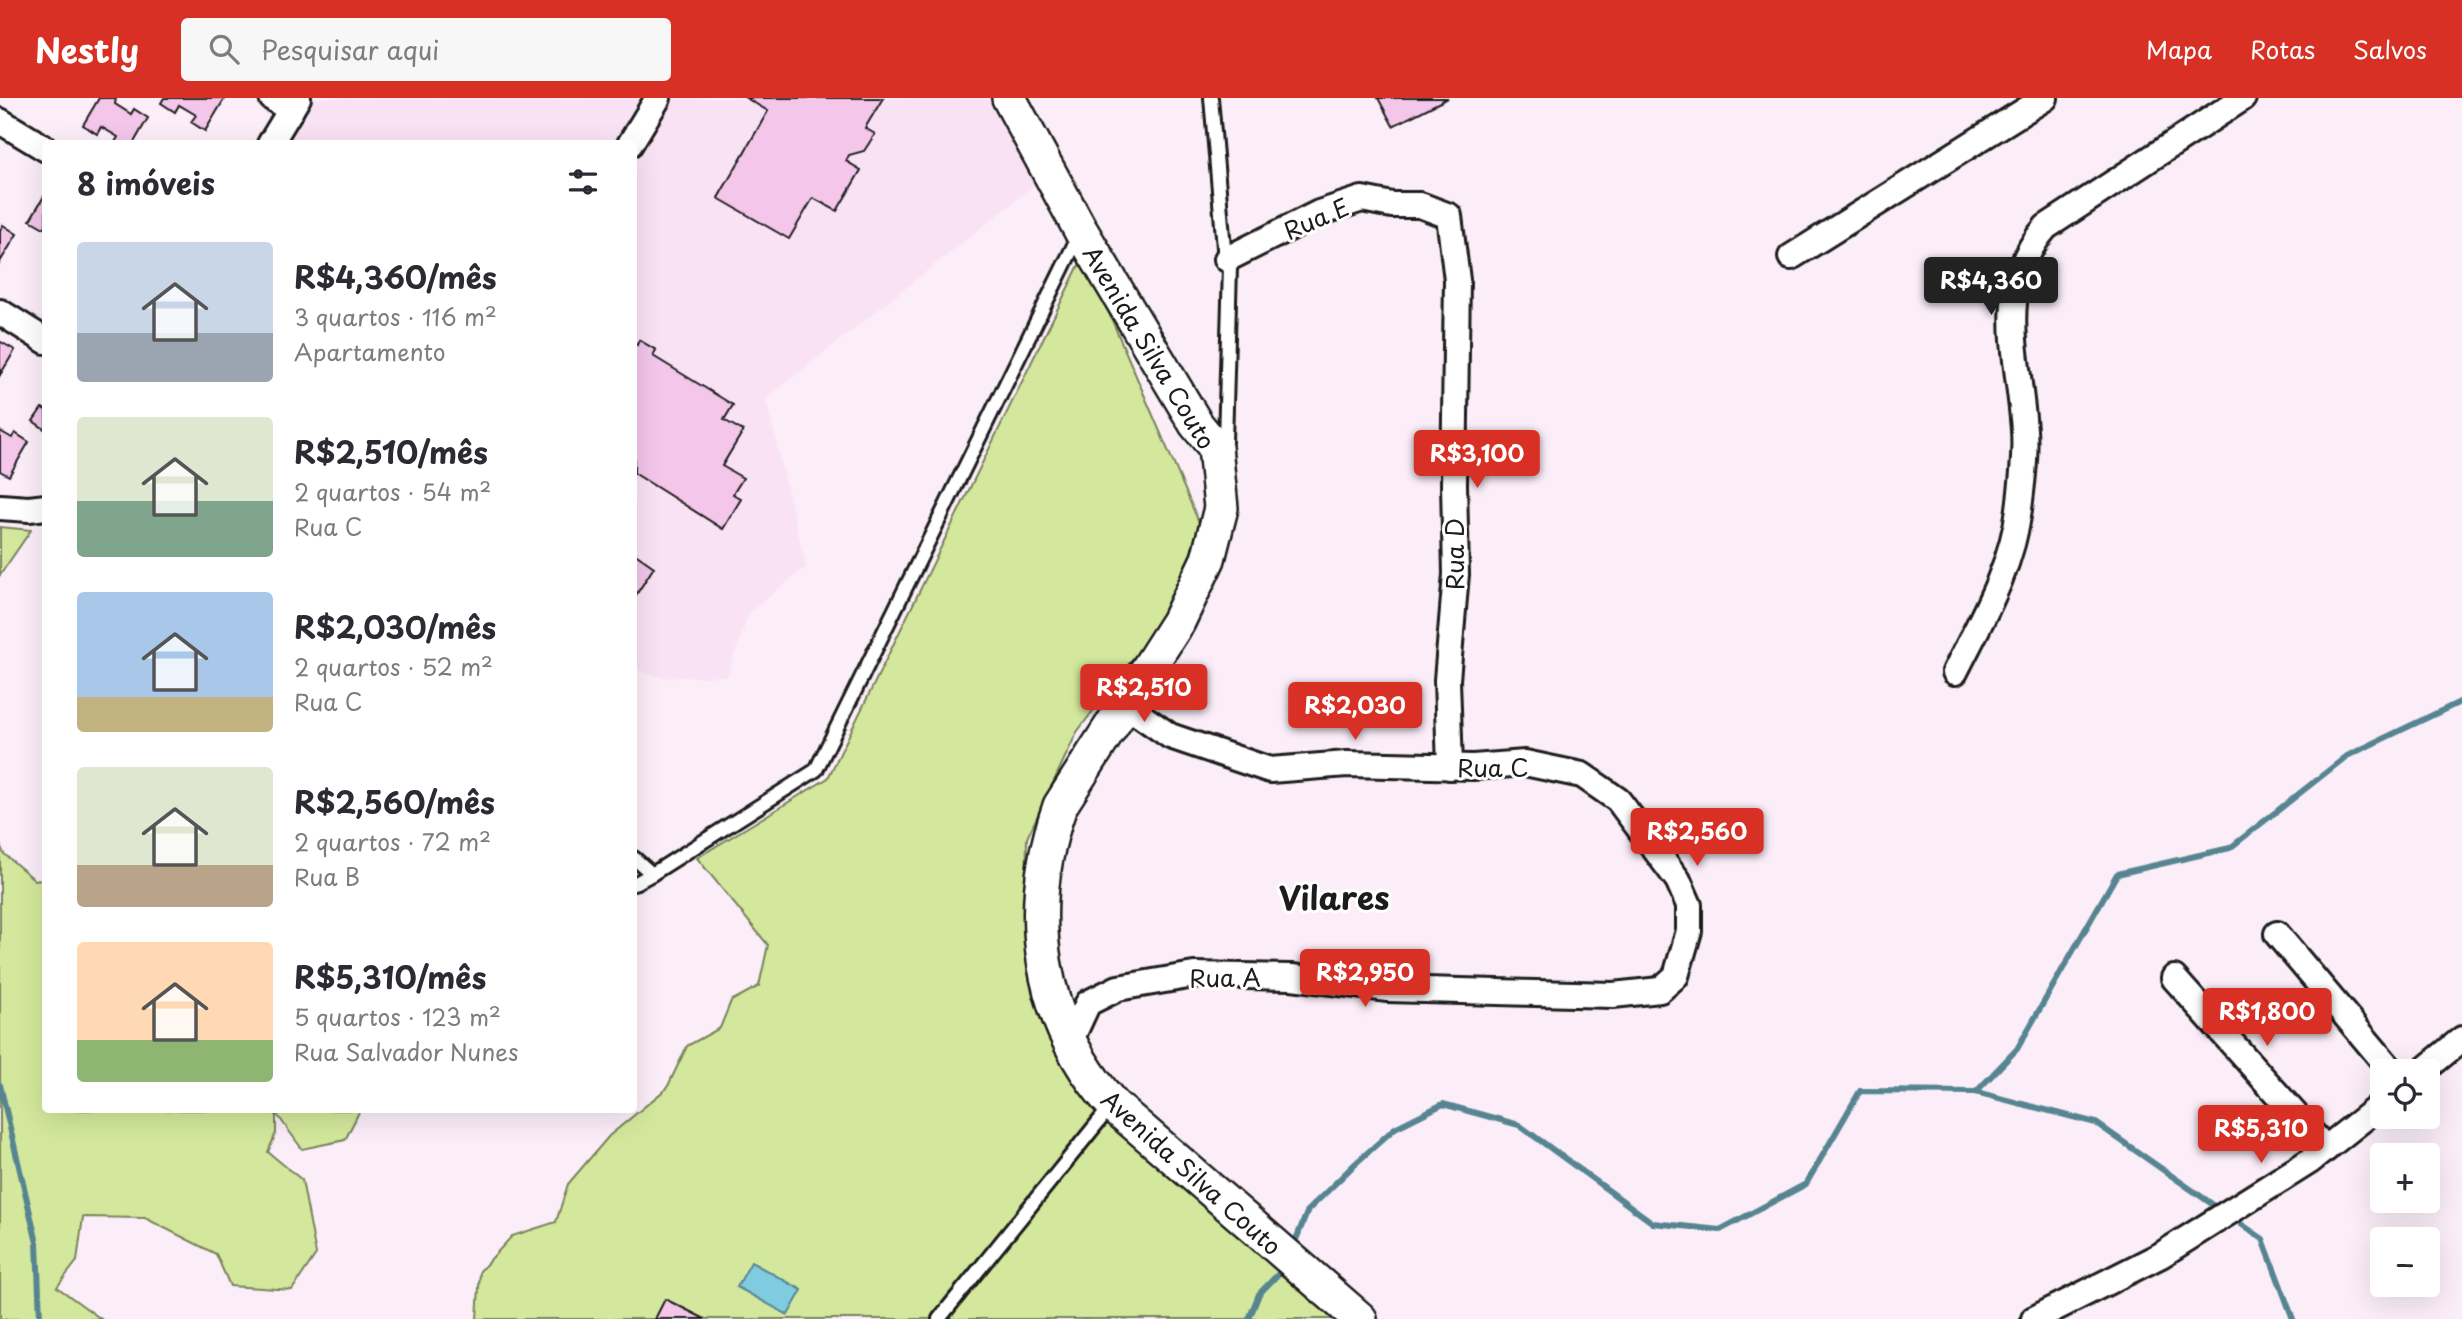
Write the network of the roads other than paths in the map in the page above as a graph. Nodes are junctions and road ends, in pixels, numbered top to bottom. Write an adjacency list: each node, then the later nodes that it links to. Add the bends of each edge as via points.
1 (658, 98): 9 (street)
2 (1009, 98): 12 (main road, Avenida Silva Couto)
3 (1211, 98): 14 (lane)
4 (2045, 98): 13 (street)
5 (2243, 98): 20 (street, via 2046,227 2019,267 2014,296 2024,433 2019,512 2004,572)
6 (287, 102): 8 (street)
7 (0, 121): 10 (street)
8 (272, 140)
9 (632, 140)
10 (42, 147)
11 (1449, 216): 14 (street, Rua E, via 1420,205 1362,199 1319,213); 22 (street, Rua D, via 1457,280 1456,575 1447,680)
12 (1081, 230): 17 (main road, Avenida Silva Couto, via 1196,424); 24 (lane, via 816,770)
13 (1791, 257)
14 (1227, 260): 17 (lane, via 1225,441)
15 (0, 312): 16 (street)
16 (42, 338)
17 (1215, 447): 21 (main road, Avenida Silva Couto, via 1220,508 1208,559 1178,622)
18 (0, 507): 19 (street)
19 (42, 507)
20 (1955, 671)
21 (1124, 704): 22 (street, Rua C, via 1170,736 1270,770 1347,764); 30 (main road, Avenida Silva Couto, via 1060,806 1041,879 1040,947 1046,980)
22 (1450, 767): 28 (street, Rua C, via 1525,763 1582,775 1618,800 1678,880 1689,905 1689,931 1676,976)
23 (637, 861): 24 (lane)
24 (652, 874): 25 (lane)
25 (637, 882)
26 (2277, 934): 31 (street)
27 (2174, 978): 35 (street)
28 (1660, 990): 30 (street, Rua A, via 1613,995 1388,989 1292,977 1194,975 1118,988 1088,1003)
29 (2462, 1040): 32 (street)
30 (1070, 1042): 33 (main road, Avenida Silva Couto, via 1080,1063)
31 (2382, 1059)
32 (2438, 1059)
33 (1113, 1105): 36 (lane); 37 (main road, Avenida Silva Couto)
34 (2370, 1114): 35 (street)
35 (2326, 1149): 38 (street, via 2161,1255)
36 (939, 1319)
37 (1360, 1319)
38 (2034, 1319)

